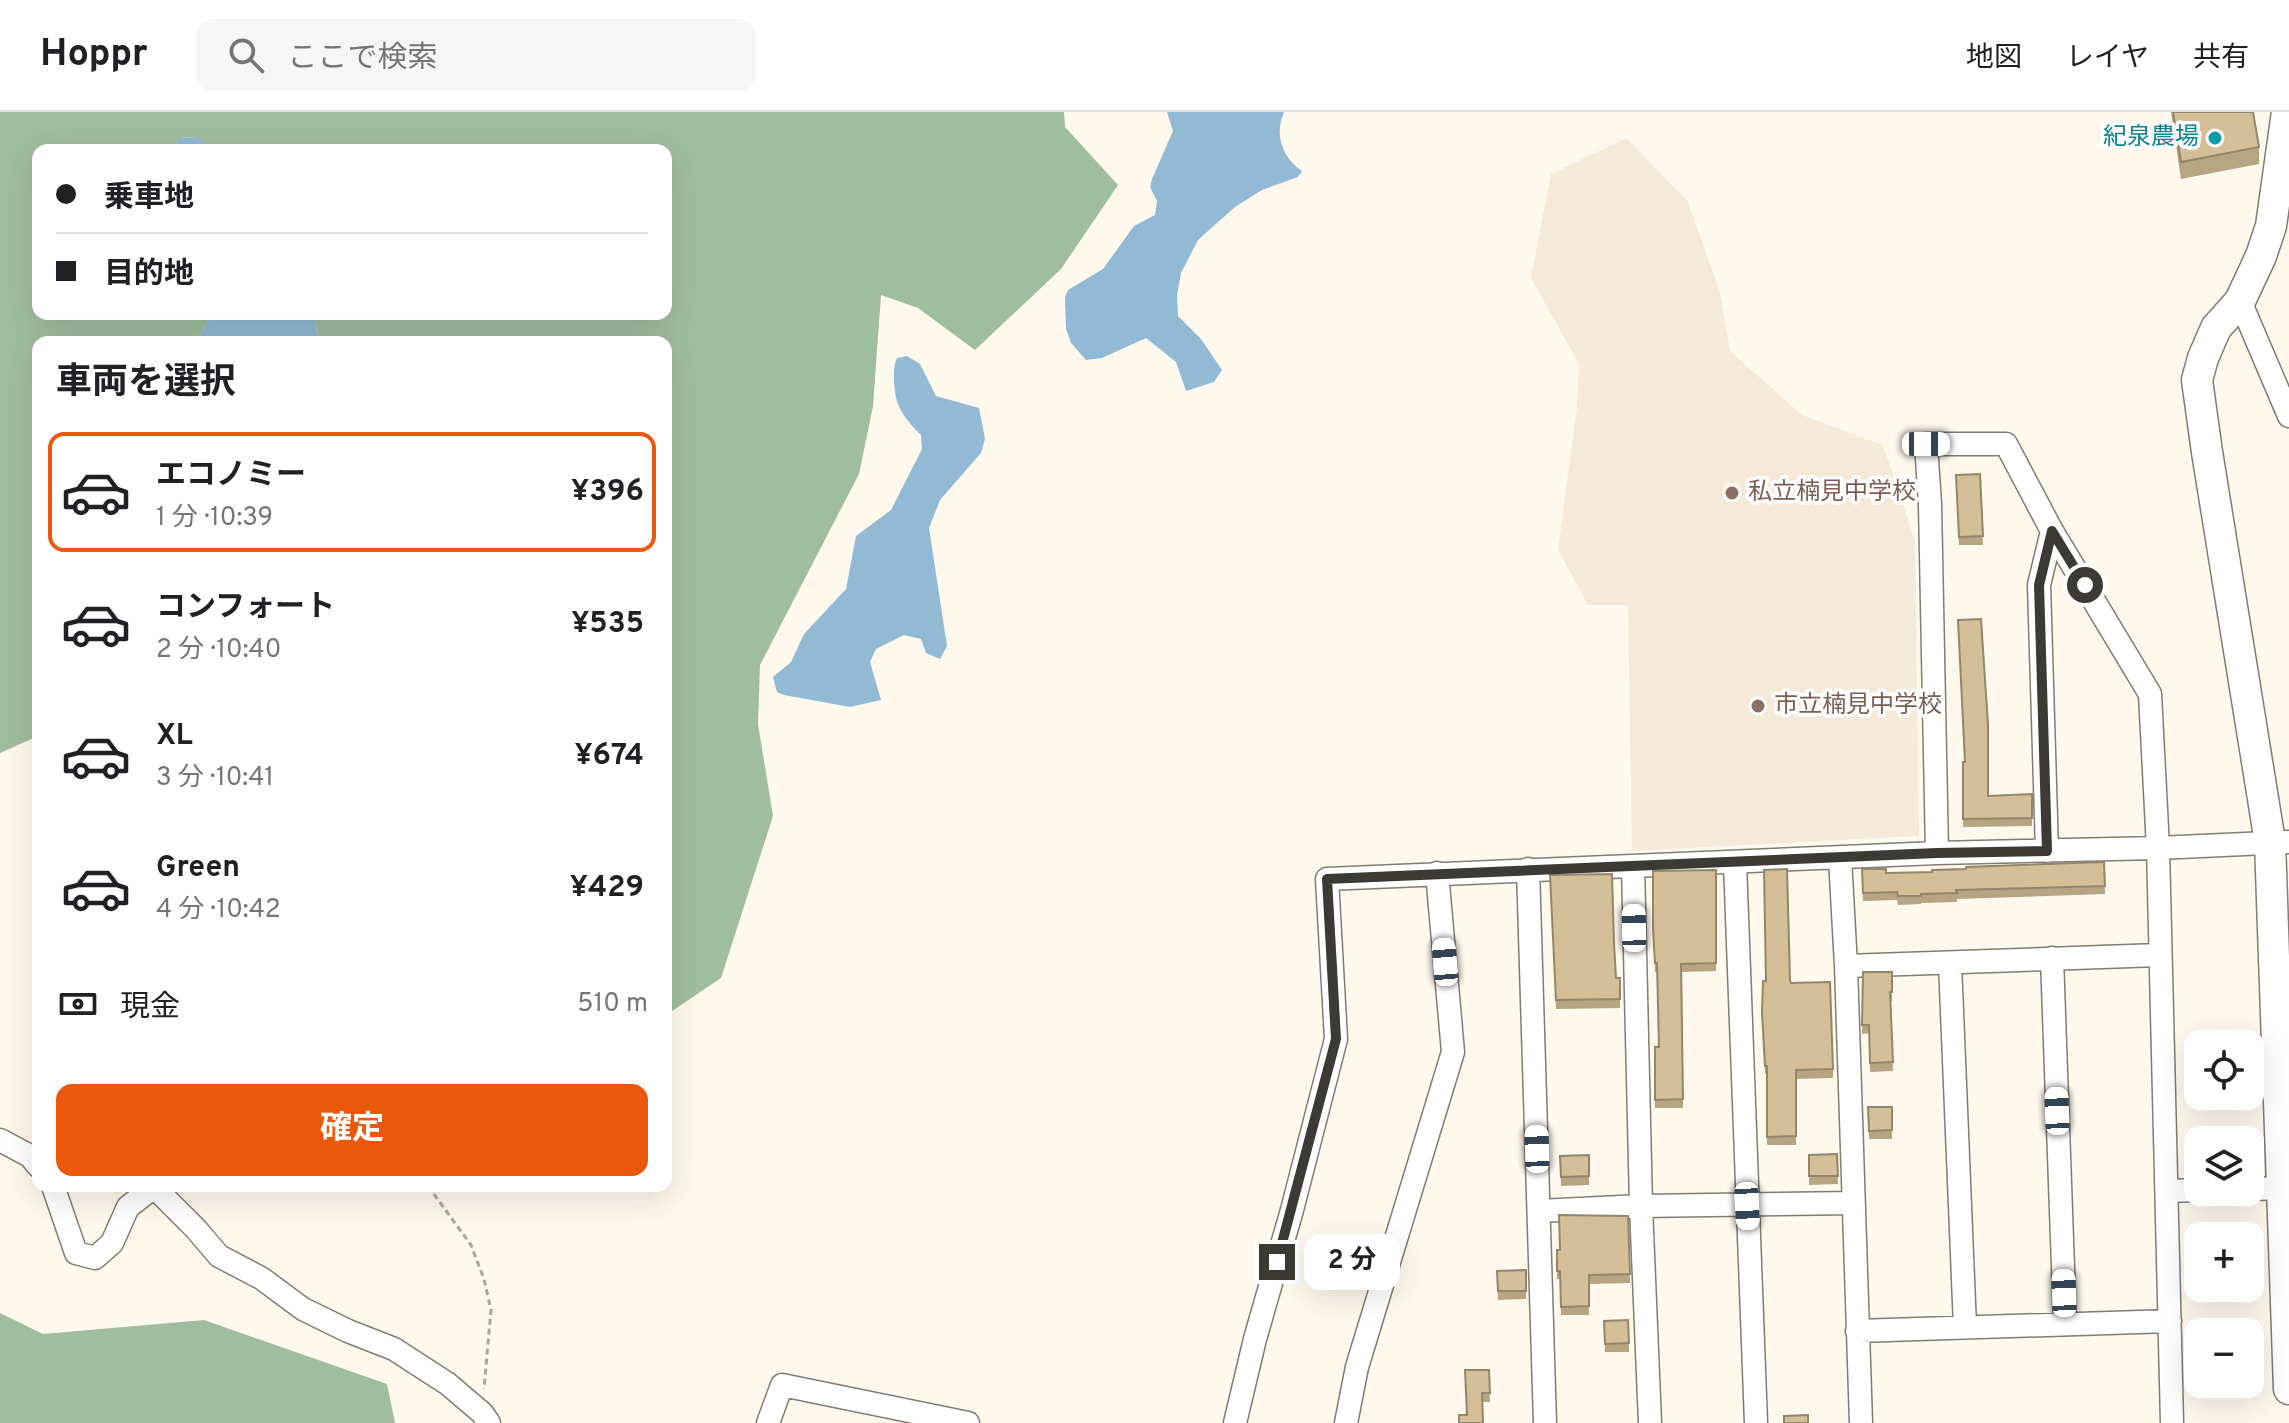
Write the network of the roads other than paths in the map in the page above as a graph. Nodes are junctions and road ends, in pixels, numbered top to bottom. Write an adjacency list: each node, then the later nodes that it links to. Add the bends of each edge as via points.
1 (2287, 112): 2 (street, via 2271,226)
2 (2240, 301): 3 (street); 5 (street, via 2216,328 2197,380)
3 (2289, 416)
4 (2052, 531): 6 (street, via 2150,694); 7 (street, via 2039,585); 8 (street, via 2006,444 1926,444)
5 (2280, 842): 6 (street); 20 (street)
6 (2158, 848): 7 (street); 14 (street)
7 (2047, 851): 8 (street)
8 (1937, 853): 9 (street)
9 (1840, 858): 10 (street); 17 (street)
10 (1735, 863): 11 (street); 29 (street)
11 (1633, 866): 12 (street); 28 (street)
12 (1528, 869): 13 (street); 30 (street)
13 (1437, 873): 39 (street, via 1327,879 1336,1039); 40 (street, via 1453,1052 1357,1367)
14 (2159, 955): 15 (street); 23 (street)
15 (2052, 958): 16 (street); 32 (street)
16 (1950, 963): 17 (street); 33 (street)
17 (1846, 966): 27 (street)
18 (0, 1140): 19 (street)
19 (32, 1158)
20 (2285, 1188): 21 (street); 35 (street)
21 (2264, 1189)
22 (2184, 1190): 23 (street)
23 (2167, 1191): 31 (street)
24 (55, 1192): 25 (street, via 76,1253 95,1258 112,1243 128,1207)
25 (148, 1192)
26 (159, 1192): 36 (street, via 219,1256 303,1309 394,1349 448,1384)
27 (1853, 1203): 29 (street); 34 (street)
28 (1641, 1206): 29 (street); 30 (street); 42 (street)
29 (1747, 1206): 43 (street)
30 (1539, 1211): 41 (street)
31 (2170, 1321): 32 (street); 45 (street)
32 (2065, 1324): 33 (street)
33 (1965, 1327): 34 (street)
34 (1857, 1331): 44 (street)
35 (2289, 1389)
36 (485, 1418)
37 (768, 1423): 38 (street, via 782,1385)
38 (968, 1423)
39 (1235, 1423)
40 (1346, 1423)
41 (1545, 1423)
42 (1650, 1423)
43 (1756, 1423)
44 (1861, 1423)
45 (2172, 1423)

